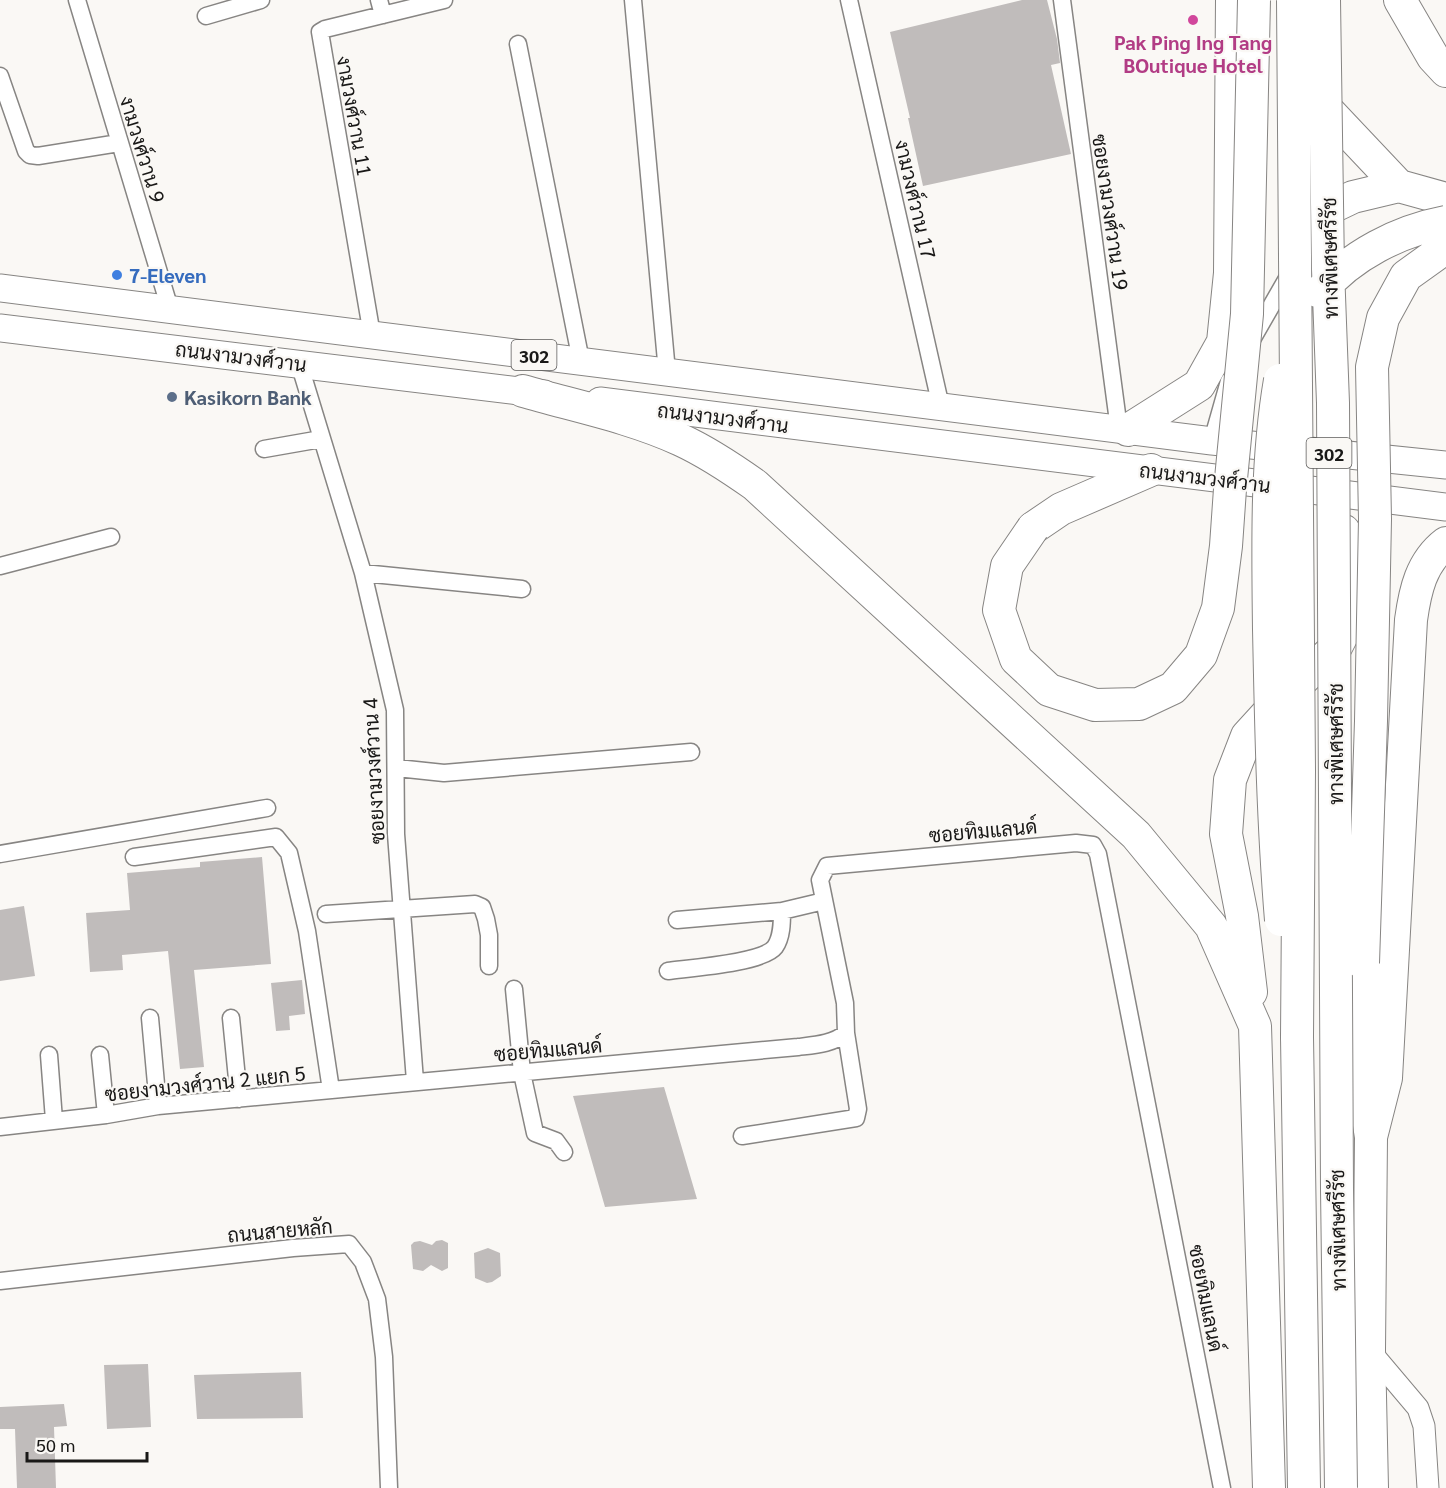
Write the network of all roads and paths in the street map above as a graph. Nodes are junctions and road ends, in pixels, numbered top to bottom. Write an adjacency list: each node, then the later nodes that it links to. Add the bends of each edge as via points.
1 (77, 0): 19 (street, งามวงศ์วาน 9)
2 (261, 0): 14 (street)
3 (444, 0): 13 (street, งามวงศ์วาน 11)
4 (633, 0): 31 (street)
5 (849, 0): 33 (street, งามวงศ์วาน 17)
6 (1062, 0): 34 (street, ซอยงามวงศ์วาน 19)
7 (1232, 0): 34 (highway, via 1230,273 1223,342 1199,385)
8 (1254, 0): 39 (highway, bridge, via 1247,314 1218,608 1201,655 1173,688 1139,704 1095,705 1049,690 1016,658 999,610 1007,566 1033,528 1060,509)
9 (1293, 0): 64 (highway, ทางพิเศษศรีรัช, bridge, via 1299,771)
10 (1304, 0): 18 (street)
11 (1324, 0): 84 (highway, ทางพิเศษศรีรัช, bridge, via 1333,414)
12 (1401, 3): 16 (highway, via 1433,57)
13 (381, 7): 28 (street, งามวงศ์วาน 11, via 320,32)
14 (206, 16)
15 (518, 44): 29 (street)
16 (1446, 71)
17 (0, 76): 19 (street, via 30,155)
18 (1305, 88): 20 (highway); 22 (street)
19 (119, 143): 26 (street, งามวงศ์วาน 9)
20 (1399, 186): 21 (highway); 22 (highway, via 1353,197)
21 (1446, 199)
22 (1305, 220): 36 (street, via 1288,279 1230,375)
23 (1446, 222): 64 (highway, bridge, via 1420,227 1364,253 1333,276 1308,305 1282,372 1273,423 1269,511 1271,772 1282,934)
24 (1446, 250): 76 (highway, bridge, via 1406,276 1383,318 1372,367 1375,531 1360,1001 1361,1075)
25 (0, 288): 26 (main road, ถนนงามวงศ์วาน / 302)
26 (170, 309): 28 (main road, ถนนงามวงศ์วาน / 302)
27 (0, 328): 30 (main road, ถนนงามวงศ์วาน / 302)
28 (372, 335): 29 (main road, ถนนงามวงศ์วาน / 302)
29 (581, 361): 31 (main road, ถนนงามวงศ์วาน / 302)
30 (299, 363): 32 (main road, ถนนงามวงศ์วาน / 302); 35 (street, ซอยงามวงศ์วาน 4)
31 (667, 372): 33 (main road, ถนนงามวงศ์วาน / 302)
32 (523, 391): 39 (main road, ถนนงามวงศ์วาน / 302); 62 (highway, via 639,423 680,439 755,485 1136,835 1211,926)
33 (942, 407): 34 (main road, ถนนงามวงศ์วาน / 302)
34 (1123, 430): 36 (main road, ถนนงามวงศ์วาน / 302)
35 (321, 440): 37 (street); 45 (street, ซอยงามวงศ์วาน 4)
36 (1212, 441): 38 (main road, ถนนงามวงศ์วาน / 302)
37 (264, 448)
38 (1446, 465)
39 (1151, 471): 40 (main road, ถนนงามวงศ์วาน / 302)
40 (1323, 492): 41 (main road, ถนนงามวงศ์วาน / 302); 62 (highway, via 1347,537 1350,622 1336,647 1247,736 1230,780 1226,834 1242,916)
41 (1446, 507)
42 (111, 537): 44 (street)
43 (1446, 543): 76 (highway, via 1427,563 1416,588 1411,620 1386,1078)
44 (0, 566)
45 (363, 573): 46 (street); 48 (street, ซอยงามวงศ์วาน 4, via 395,710)
46 (522, 589)
47 (691, 752): 48 (street, via 444,773)
48 (397, 768): 53 (street, ซอยงามวงศ์วาน 4, via 396,834)
49 (267, 808): 50 (street)
50 (0, 854)
51 (134, 857): 69 (street, via 276,837 289,852 307,931)
52 (824, 901): 54 (street); 63 (street, ซอยทิมแลนด์, via 845,1004); 81 (street, ซอยทิมแลนด์, via 820,879 827,866 1076,843 1093,845 1098,854)
53 (402, 910): 55 (street); 57 (street, via 469,904 482,907 489,935); 68 (street, ซอยงามวงศ์วาน 4)
54 (782, 911): 56 (street); 58 (street, via 779,937 770,953)
55 (326, 914)
56 (677, 920)
57 (489, 966)
58 (668, 971)
59 (514, 988): 67 (street)
60 (150, 1018): 71 (street)
61 (231, 1018): 70 (street)
62 (1255, 1026): 82 (highway)
63 (846, 1033): 67 (street, ซอยทิมแลนด์, via 820,1044 798,1047); 75 (street, via 858,1109 856,1118)
64 (1297, 1037): 83 (highway, ทางพิเศษศรีรัช)
65 (49, 1054): 73 (street)
66 (100, 1055): 72 (street)
67 (522, 1073): 68 (street, ซอยทิมแลนด์); 77 (street, via 535,1133 556,1141)
68 (415, 1082): 69 (street, ซอยงามวงศ์วาน 2 แยก 5)
69 (332, 1090): 70 (street, ซอยงามวงศ์วาน 2 แยก 5)
70 (239, 1099): 71 (street, ซอยงามวงศ์วาน 2 แยก 5)
71 (158, 1106): 72 (street, ซอยงามวงศ์วาน 2 แยก 5)
72 (106, 1115): 73 (street, ซอยงามวงศ์วาน 2 แยก 5)
73 (54, 1120): 74 (street, ซอยงามวงศ์วาน 2 แยก 5)
74 (0, 1126)
75 (742, 1136)
76 (1371, 1137): 79 (highway)
77 (564, 1152)
78 (0, 1281): 80 (street, ถนนสายหลัก, via 349,1244 363,1262 377,1299 384,1357)
79 (1369, 1350): 85 (highway); 86 (street, via 1418,1408 1424,1426)
80 (389, 1488)
81 (1222, 1488)
82 (1269, 1488)
83 (1304, 1488)
84 (1341, 1488)
85 (1372, 1488)
86 (1428, 1488)

